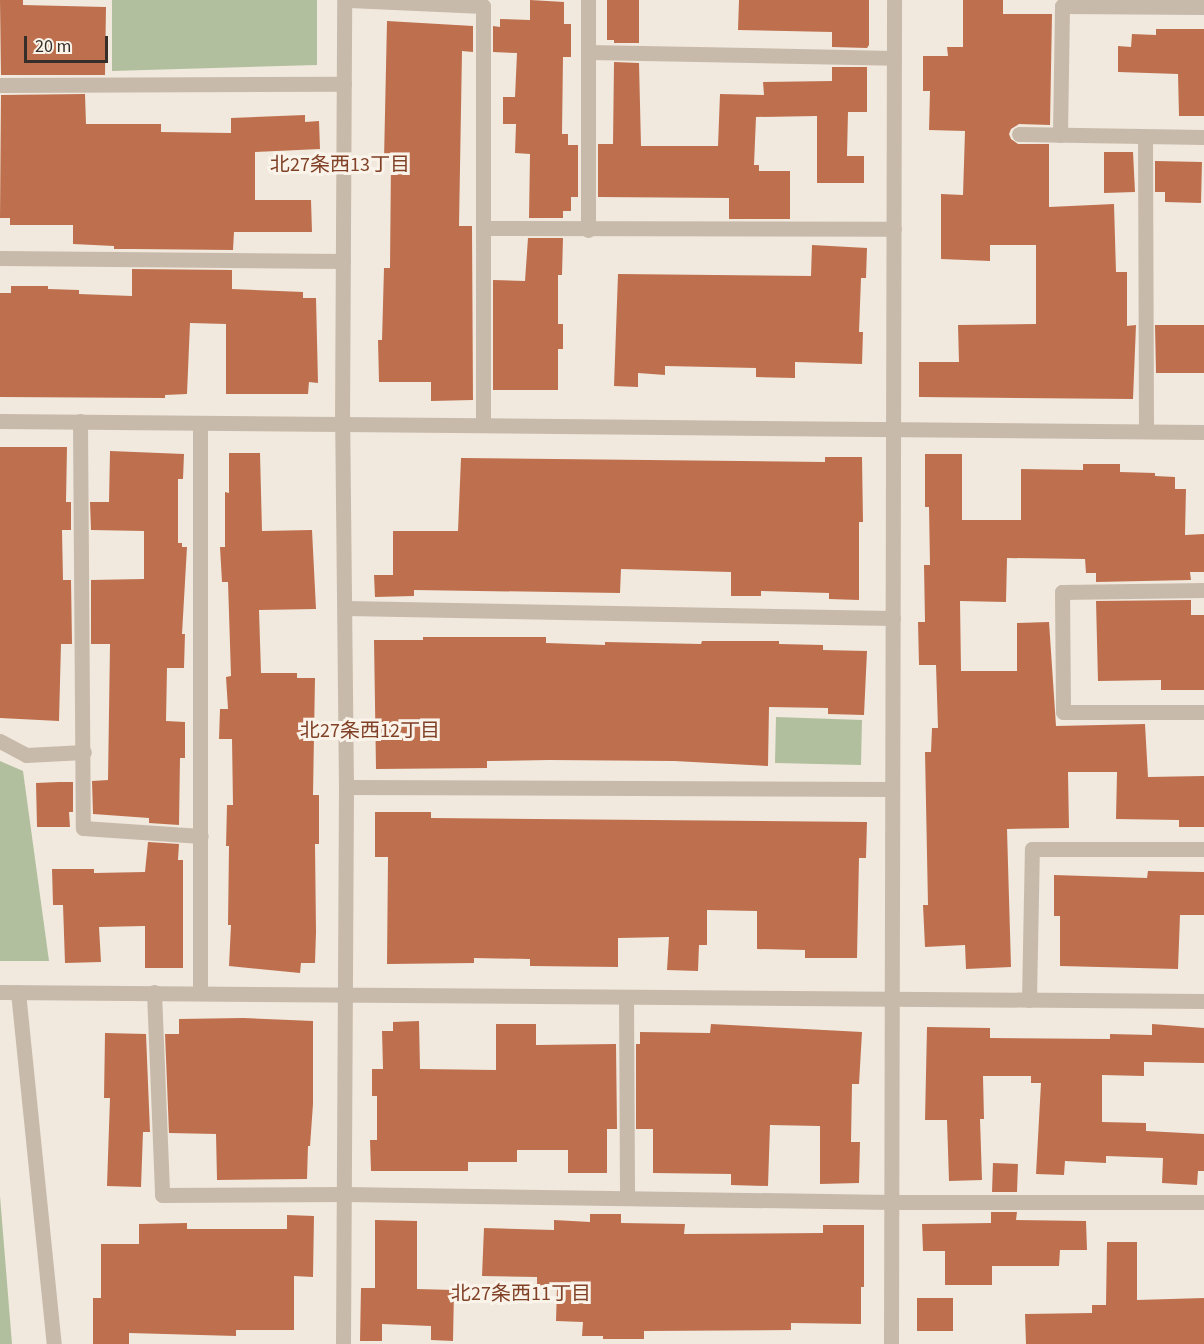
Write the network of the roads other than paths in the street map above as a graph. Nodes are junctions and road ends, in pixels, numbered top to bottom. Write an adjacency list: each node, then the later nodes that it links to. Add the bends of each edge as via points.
1 (344, 0): 9 (street)
2 (349, 0): 14 (street, via 483,6)
3 (588, 0): 6 (street)
4 (894, 0): 7 (street)
5 (1204, 7): 11 (street, via 1062,6)
6 (588, 51): 7 (street); 16 (street)
7 (894, 58): 15 (street)
8 (0, 84): 9 (street)
9 (344, 84): 18 (street)
10 (1019, 134): 11 (street)
11 (1060, 135): 12 (street)
12 (1145, 137): 13 (street); 25 (street)
13 (1204, 137)
14 (483, 228): 16 (street); 23 (street)
15 (894, 229): 16 (street); 24 (street)
16 (588, 230)
17 (0, 258): 18 (street)
18 (343, 261): 22 (street)
19 (0, 421): 20 (street)
20 (80, 421): 21 (street); 32 (street)
21 (200, 423): 22 (street); 35 (street)
22 (342, 424): 23 (street); 28 (street)
23 (483, 425): 24 (street)
24 (893, 429): 25 (street); 29 (street)
25 (1146, 431): 26 (street)
26 (1204, 432)
27 (1204, 590): 30 (street, via 1062,592 1062,604 1063,712)
28 (345, 608): 29 (street); 33 (street)
29 (893, 618): 34 (street)
30 (1204, 712)
31 (0, 741): 32 (street, via 26,755)
32 (84, 753): 35 (street, via 83,828)
33 (346, 787): 34 (street); 41 (street)
34 (892, 789): 43 (street)
35 (201, 836): 40 (street)
36 (1204, 849): 44 (street, via 1032,849)
37 (0, 992): 38 (street)
38 (18, 992): 39 (street); 50 (street)
39 (154, 992): 40 (street); 46 (street, via 162,1195)
40 (200, 993): 41 (street)
41 (343, 995): 42 (street); 46 (street)
42 (626, 997): 43 (street); 47 (street)
43 (892, 999): 44 (street); 48 (street)
44 (1029, 1000): 45 (street)
45 (1204, 1001)
46 (344, 1194): 47 (street); 51 (street)
47 (627, 1198): 48 (street)
48 (892, 1202): 49 (street); 52 (street)
49 (1204, 1202)
50 (54, 1344)
51 (343, 1344)
52 (891, 1344)

